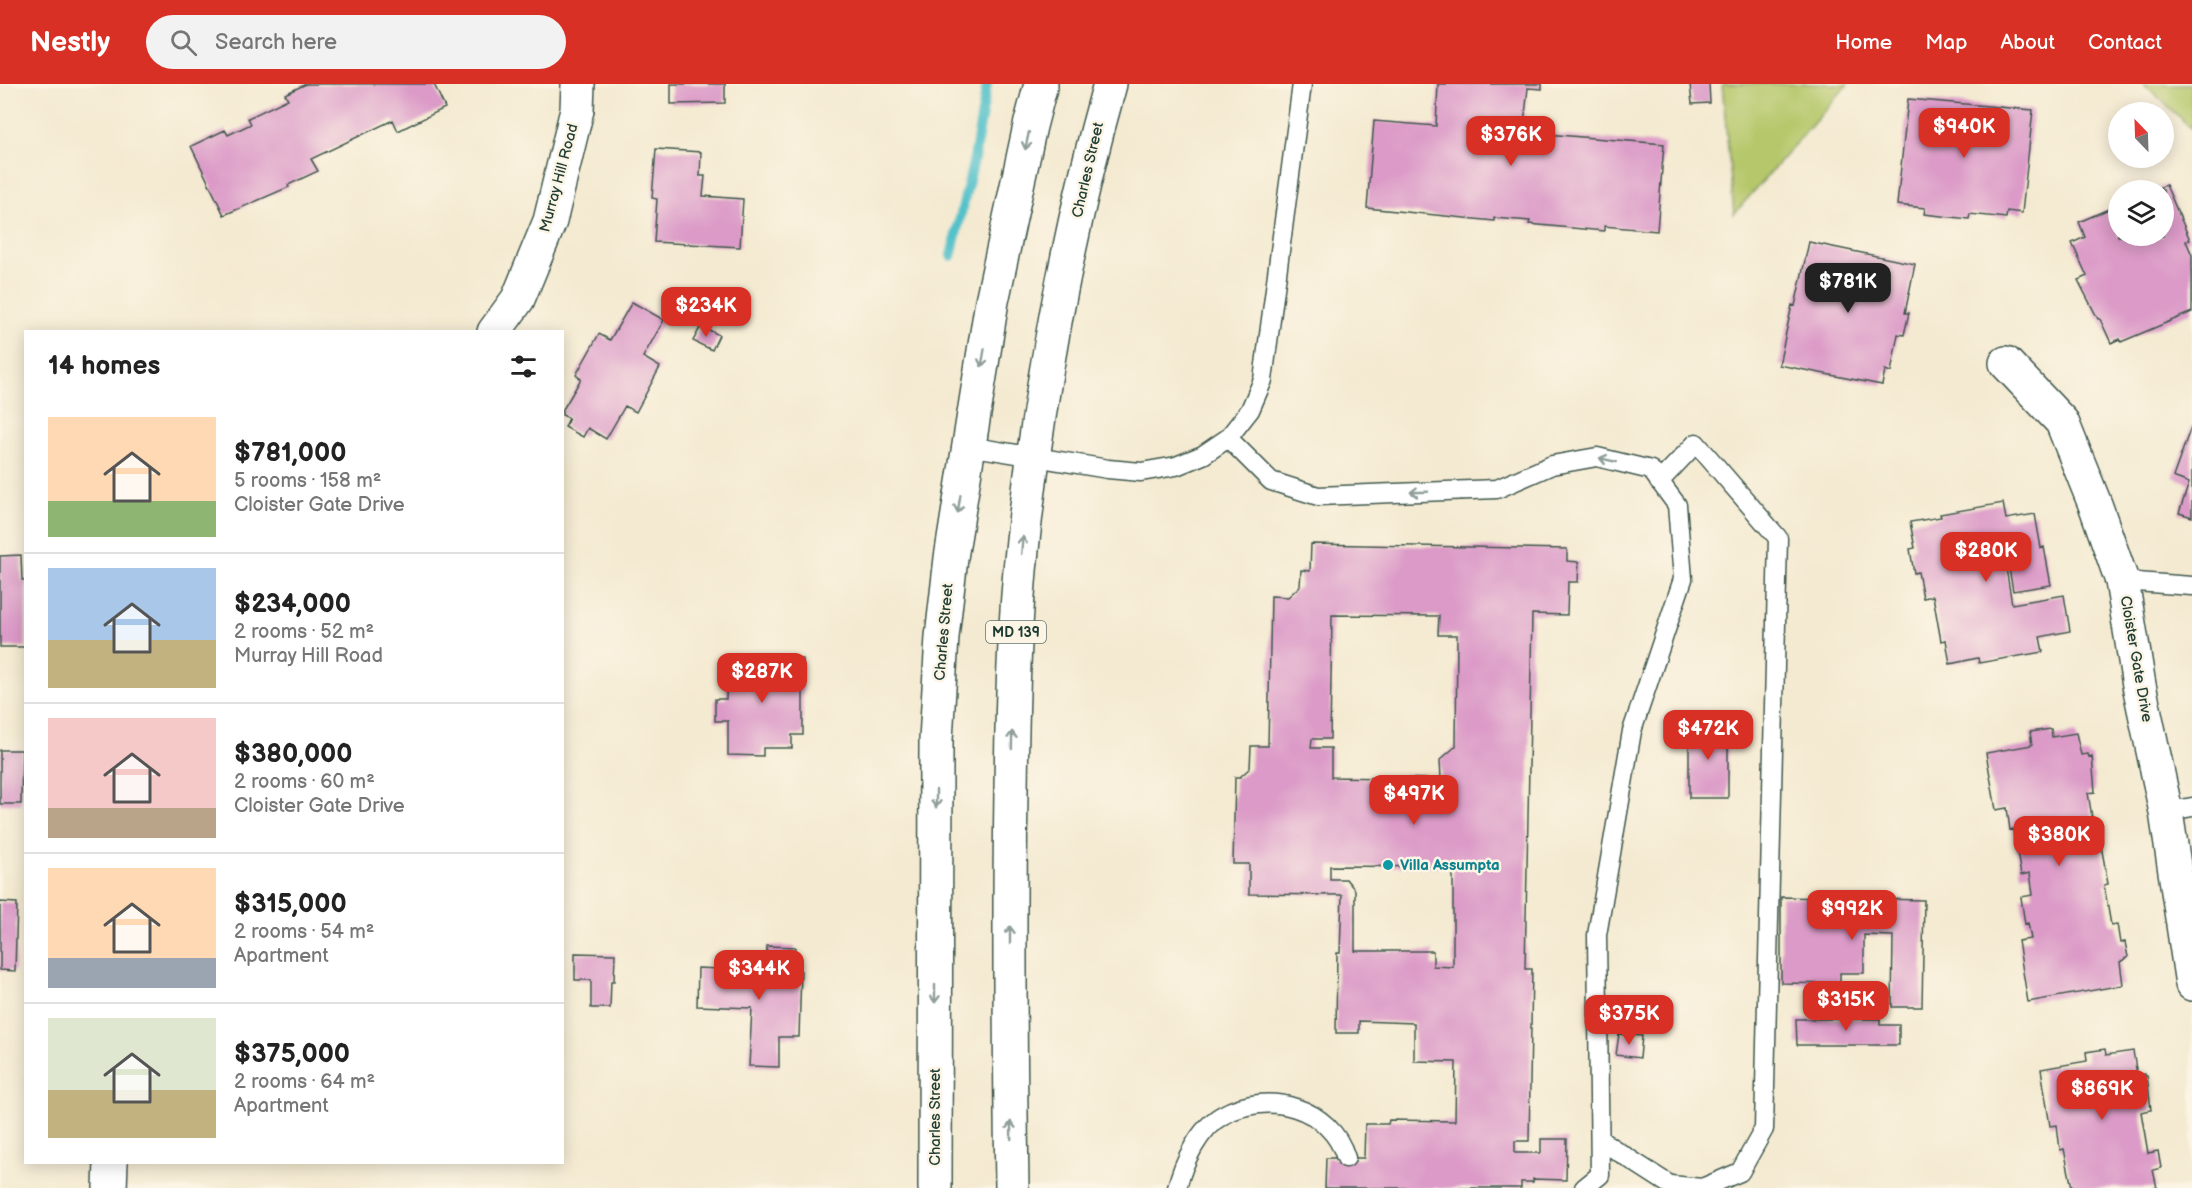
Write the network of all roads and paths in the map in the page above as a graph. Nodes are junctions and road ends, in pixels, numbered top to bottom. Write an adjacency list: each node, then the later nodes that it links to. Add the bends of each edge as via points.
1 (578, 84): 5 (main road, Murray Hill Road, via 577,110 550,221 518,299)
2 (1041, 84): 8 (main road, Charles Street, one-way to 8, via 992,301)
3 (1110, 84): 9 (main road, Charles Street / MD 139, via 1065,269)
4 (1302, 84): 7 (lane, via 1263,380 1250,410)
5 (496, 330)
6 (2006, 363): 11 (main road, Cloister Gate Drive, via 2062,422)
7 (1228, 438): 9 (lane, via 1203,455 1176,466 1141,472); 10 (lane, one-way to 7, via 1651,470 1597,457 1552,465 1497,489 1318,496 1271,481)
8 (968, 447): 9 (lane); 19 (main road, Charles Street, one-way to 19, via 944,614 936,740)
9 (1033, 457): 20 (main road, Charles Street / MD 139, one-way to 9, via 1012,732 1016,630)
10 (1659, 482): 15 (lane, via 1677,505 1683,579 1632,730 1597,935); 23 (lane, via 1696,443 1778,538 1764,1129 1740,1172)
11 (2122, 581): 12 (lane); 13 (main road, Cloister Gate Drive, via 2139,685)
12 (2192, 586)
13 (2179, 809): 14 (main road, Cloister Gate Drive)
14 (2192, 984)
15 (1600, 1140): 22 (lane, via 1600,1175); 23 (lane, via 1670,1185)
16 (1346, 1158): 21 (lane, via 1324,1123 1303,1110 1280,1103 1254,1105 1224,1114 1209,1126 1180,1174)
17 (111, 1164): 18 (main road)
18 (110, 1188)
19 (935, 1188)
20 (1012, 1188)
21 (1177, 1188)
22 (1584, 1188)
23 (1702, 1188)

